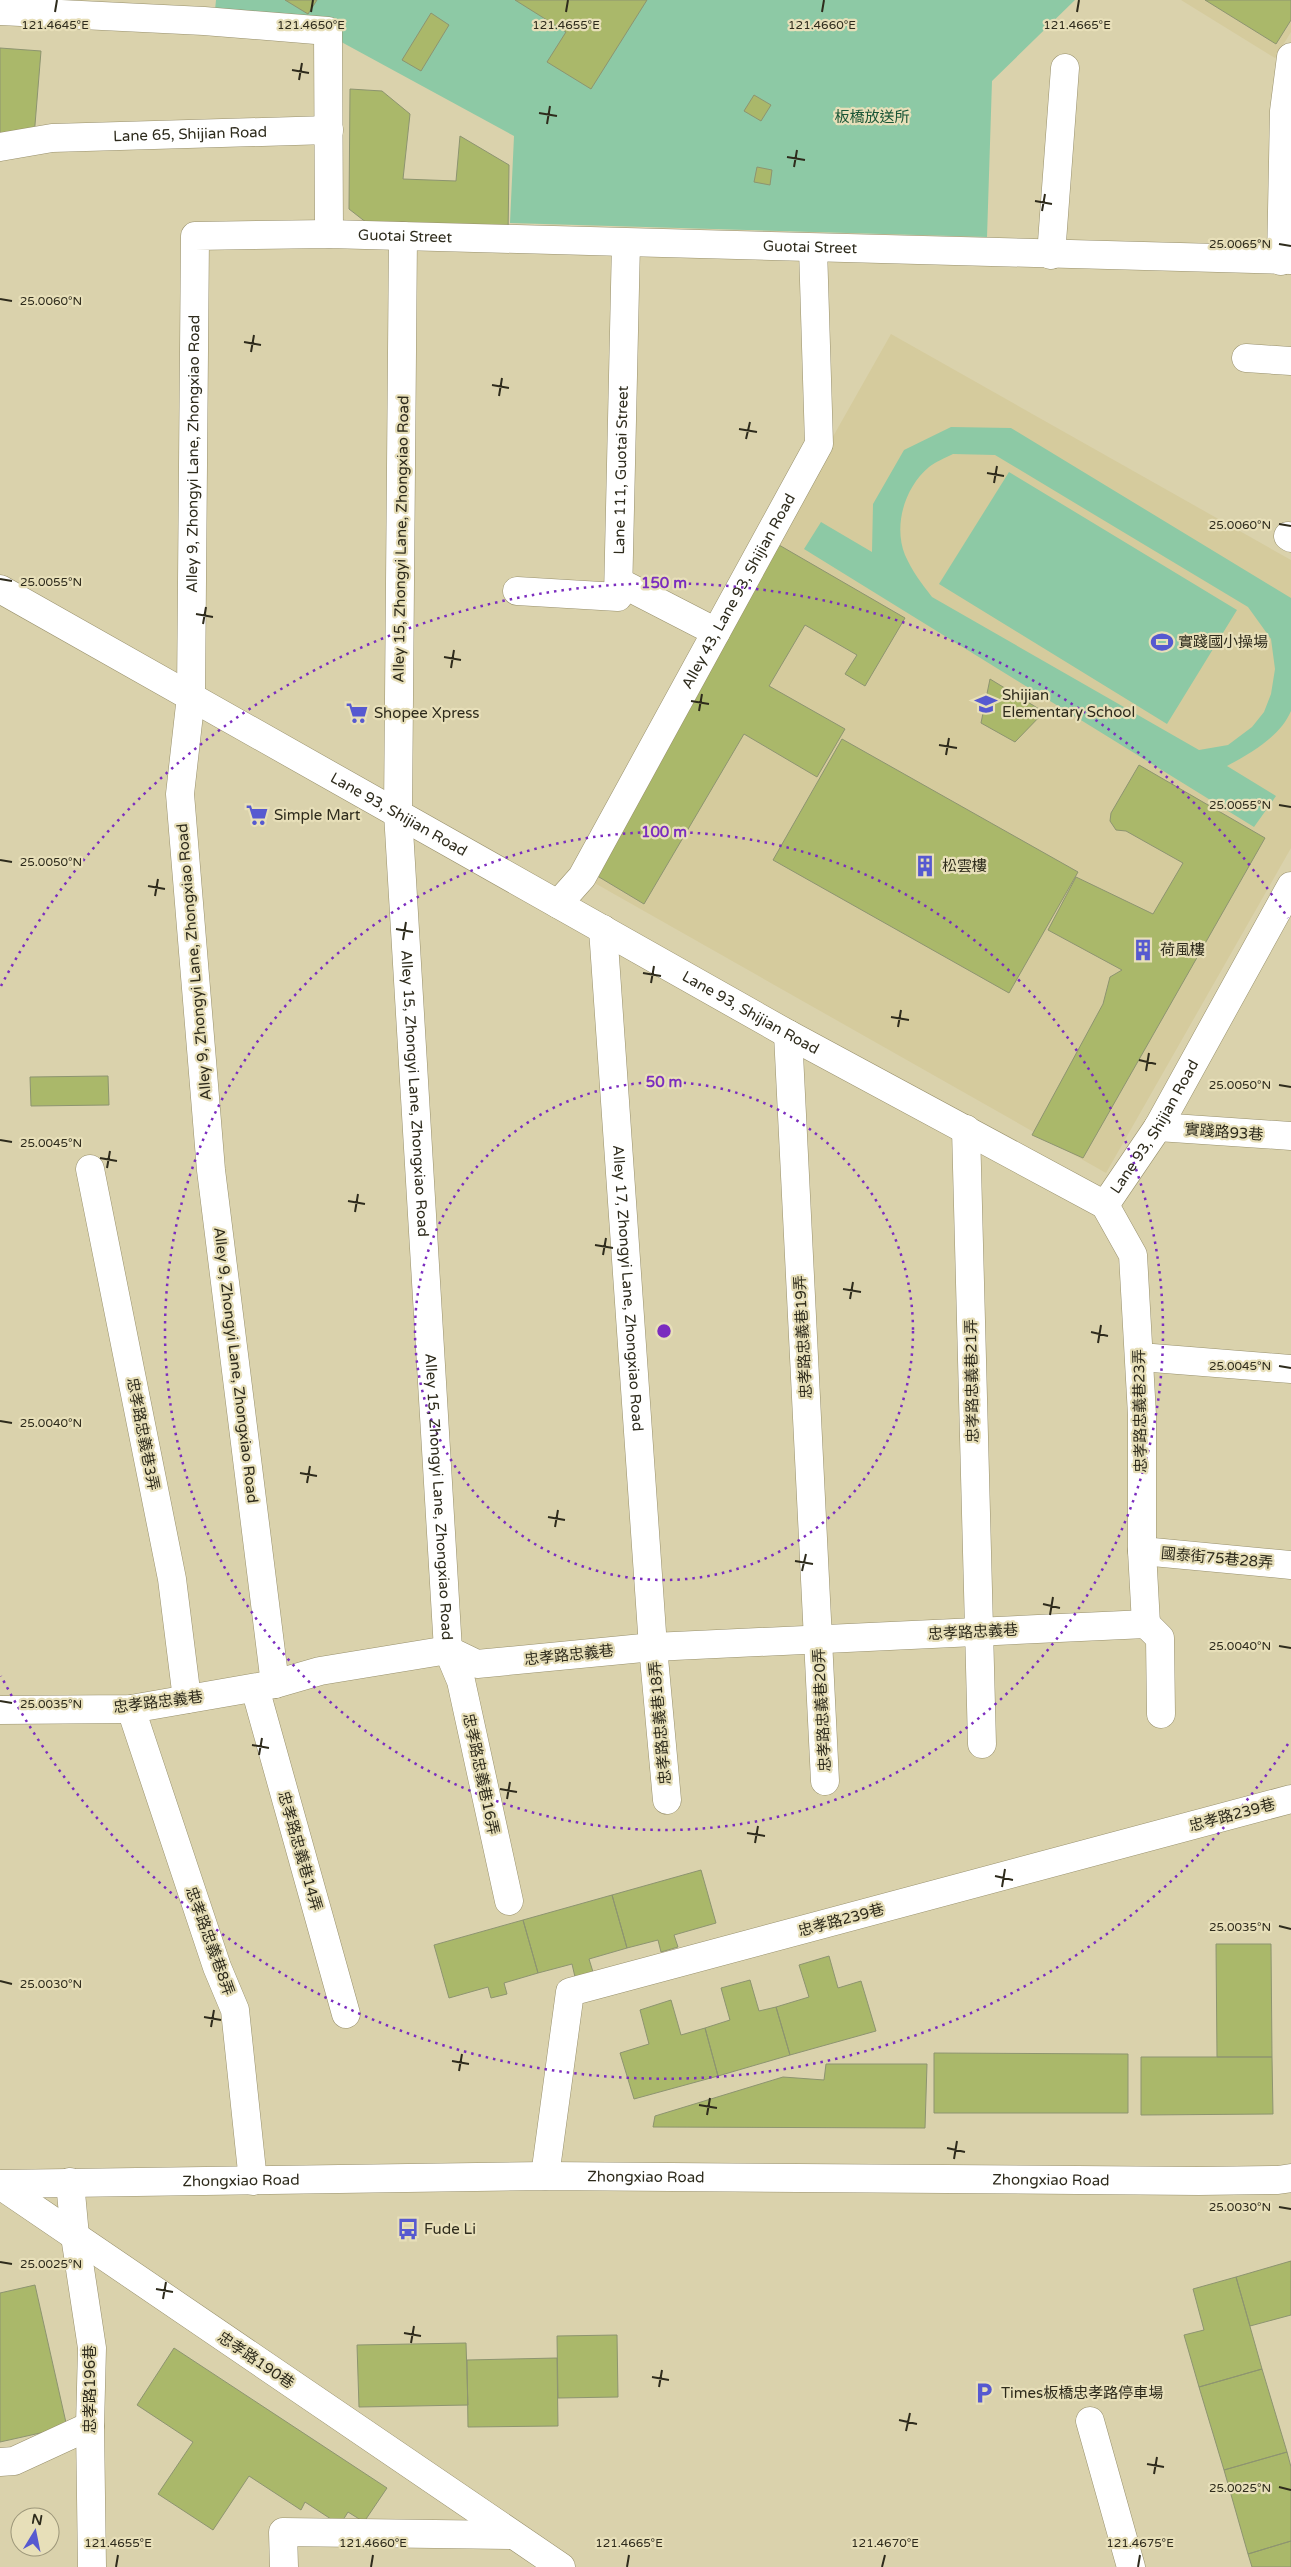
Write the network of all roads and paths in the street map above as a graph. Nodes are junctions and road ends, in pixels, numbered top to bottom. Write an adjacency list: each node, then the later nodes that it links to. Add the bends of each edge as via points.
1 (204, 10): 2 (street); 5 (street, via 328,31)
2 (0, 11)
3 (1291, 57): 13 (street, via 1284,111)
4 (1065, 68): 12 (street)
5 (329, 130): 6 (street, Lane 65, Shijian Road, via 52,138); 7 (street)
6 (0, 147)
7 (329, 234): 8 (street, Guotai Street); 9 (street, Guotai Street)
8 (196, 236): 20 (street, Alley 9, Zhongyi Lane, Zhongxiao Road)
9 (404, 236): 10 (street, Guotai Street); 21 (street, Alley 15, Zhongyi Lane, Zhongxiao Road)
10 (626, 243): 11 (street, Guotai Street); 16 (street, Lane 111, Guotai Street)
11 (813, 248): 12 (street, Guotai Street); 19 (street, Alley 43, Lane 93, Shijian Road, via 819,444)
12 (1051, 255): 13 (street, Guotai Street)
13 (1286, 260)
14 (1246, 358): 15 (street)
15 (1291, 361)
16 (619, 582): 18 (street, via 618,597); 19 (street)
17 (0, 589): 20 (street, Lane 93, Shijian Road)
18 (517, 591)
19 (716, 632): 23 (street, Alley 43, Lane 93, Shijian Road, via 582,877)
20 (190, 696): 21 (street, Lane 93, Shijian Road); 40 (street, Alley 9, Zhongyi Lane, Zhongxiao Road, via 180,794 210,1160)
21 (398, 813): 23 (street, Lane 93, Shijian Road); 39 (street, Alley 15, Zhongyi Lane, Zhongxiao Road)
22 (1291, 886): 26 (street, Lane 93, Shijian Road)
23 (558, 904): 24 (street, Lane 93, Shijian Road)
24 (603, 929): 25 (street, Lane 93, Shijian Road); 38 (street, Alley 17, Zhongyi Lane, Zhongxiao Road)
25 (788, 1034): 27 (street, Lane 93, Shijian Road); 37 (street, 忠孝路忠義巷19弄)
26 (1158, 1127): 28 (street, 實踐路93巷); 30 (street, Lane 93, Shijian Road)
27 (966, 1129): 30 (street, Lane 93, Shijian Road); 36 (street, 忠孝路忠義巷21弄)
28 (1291, 1136)
29 (90, 1170): 41 (street, 忠孝路忠義巷3弄, via 172,1579)
30 (1105, 1205): 31 (street, 忠孝路忠義巷23弄, via 1133,1255)
31 (1140, 1357): 32 (street); 33 (street, 忠孝路忠義巷23弄)
32 (1291, 1369)
33 (1142, 1551): 34 (street, 國泰街75巷28弄); 35 (street, 忠孝路忠義巷23弄)
34 (1291, 1565)
35 (1146, 1624): 36 (street, 忠孝路忠義巷); 44 (street, via 1160,1638)
36 (978, 1632): 37 (street, 忠孝路忠義巷); 45 (street, 忠孝路忠義巷21弄)
37 (818, 1640): 38 (street, 忠孝路忠義巷); 46 (street, 忠孝路忠義巷20弄)
38 (653, 1647): 39 (street, 忠孝路忠義巷, via 477,1664); 48 (street, 忠孝路忠義巷18弄)
39 (448, 1650): 40 (street, 忠孝路忠義巷, via 320,1670); 49 (street, 忠孝路忠義巷16弄, via 461,1681)
40 (265, 1686): 41 (street, 忠孝路忠義巷); 50 (street, 忠孝路忠義巷14弄)
41 (187, 1699): 42 (street, 忠孝路忠義巷)
42 (130, 1709): 43 (street, 忠孝路忠義巷); 53 (street, 忠孝路忠義巷8弄, via 217,1967 235,2010)
43 (0, 1710)
44 (1161, 1714)
45 (982, 1744)
46 (825, 1781)
47 (1291, 1799): 51 (street, 忠孝路239巷, via 570,1992)
48 (666, 1800)
49 (509, 1901)
50 (346, 2014)
51 (545, 2176): 52 (street, Zhongxiao Road, via 1200,2181); 53 (street, Zhongxiao Road)
52 (1291, 2178)
53 (253, 2181): 54 (street, Zhongxiao Road)
54 (70, 2182): 55 (street, Zhongxiao Road); 56 (street, 忠孝路196巷)
55 (0, 2184): 56 (street, 忠孝路190巷)
56 (75, 2236): 58 (street, 忠孝路196巷, via 92,2348); 60 (street, 忠孝路190巷)
57 (1090, 2421): 64 (street)
58 (90, 2426): 59 (street, via 14,2461); 61 (street, 忠孝路196巷)
59 (0, 2462)
60 (524, 2549): 62 (street, via 284,2532); 63 (street, 忠孝路190巷)
61 (92, 2567)
62 (284, 2567)
63 (560, 2567)
64 (1131, 2567)

